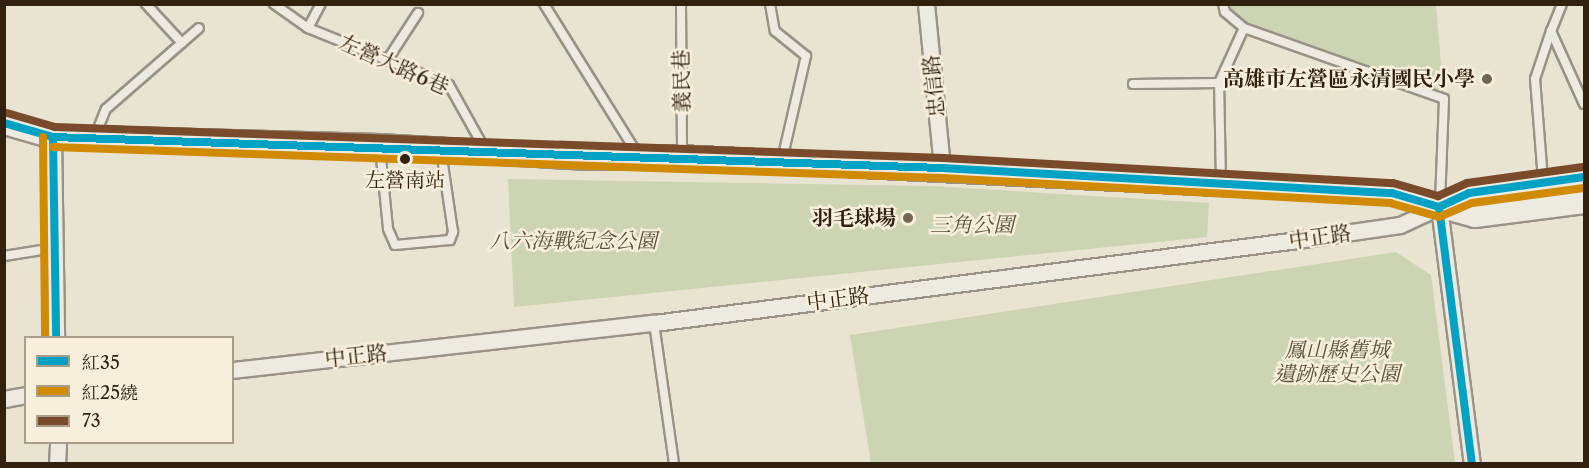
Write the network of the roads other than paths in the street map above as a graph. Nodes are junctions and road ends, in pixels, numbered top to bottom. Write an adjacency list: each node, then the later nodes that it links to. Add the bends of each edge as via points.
1 (146, 4): 15 (lane)
2 (274, 4): 12 (lane, 左營大路6巷)
3 (321, 4): 12 (lane)
4 (544, 4): 27 (lane)
5 (681, 4): 26 (lane, 義民巷)
6 (770, 4): 28 (lane, via 775,31 806,56)
7 (926, 4): 29 (street, 忠信路)
8 (1223, 4): 13 (lane, via 1225,12)
9 (1562, 4): 14 (lane)
10 (418, 13): 16 (lane)
11 (199, 28): 15 (lane)
12 (308, 28): 16 (lane, 左營大路6巷)
13 (1244, 28): 17 (lane); 35 (lane, via 1444,99)
14 (1551, 31): 19 (lane); 31 (lane, via 1535,79)
15 (182, 43): 22 (lane, via 106,110)
16 (388, 59): 25 (lane, 左營大路6巷, via 454,88)
17 (1219, 83): 18 (lane); 32 (lane)
18 (1133, 84)
19 (1584, 104)
20 (4, 123): 21 (street)
21 (53, 137): 22 (street); 36 (street)
22 (95, 137): 23 (street)
23 (379, 146): 24 (street); 24 (lane, via 388,229 395,245 450,240 453,232)
24 (441, 149): 25 (street)
25 (486, 152): 27 (street)
26 (682, 157): 27 (street); 28 (street)
27 (640, 159)
28 (782, 161): 29 (street)
29 (942, 168): 32 (street)
30 (1584, 177): 31 (street)
31 (1543, 181): 34 (lane); 35 (street, via 1469,193)
32 (1221, 186): 35 (street, via 1392,193)
33 (1584, 202): 34 (street)
34 (1545, 206): 35 (street, via 1475,216)
35 (1439, 207): 38 (street, 中正路, via 1412,222 1383,228); 46 (street)
36 (54, 248): 37 (lane); 39 (street)
37 (4, 256)
38 (654, 323): 40 (street, 中正路); 45 (lane)
39 (56, 336)
40 (234, 370)
41 (24, 395): 42 (street)
42 (6, 399)
43 (58, 444): 44 (street)
44 (57, 464)
45 (674, 464)
46 (1472, 464)

